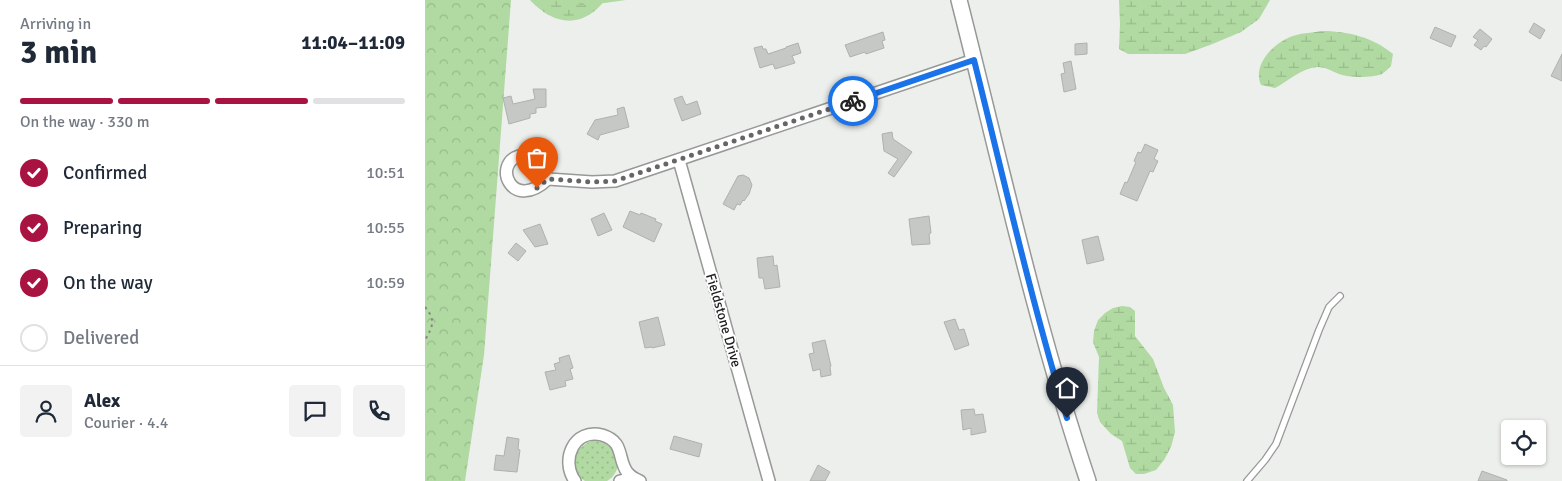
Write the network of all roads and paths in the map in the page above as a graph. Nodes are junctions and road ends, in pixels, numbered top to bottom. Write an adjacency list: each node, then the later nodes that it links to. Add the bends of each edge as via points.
1 (959, 0): 2 (main road)
2 (974, 60): 3 (street); 12 (main road, via 1036,311)
3 (679, 160): 4 (street, via 615,181); 11 (street, Fieldstone Drive)
4 (548, 179)
5 (1340, 296): 13 (lane, via 1329,307 1319,330 1276,444)
6 (425, 307): 7 (path, via 432,316 433,326)
7 (425, 340)
8 (636, 479): 9 (street, via 624,467 615,442 602,435 588,435 580,439 569,457 568,468); 10 (street)
9 (575, 481)
10 (620, 481)
11 (769, 481)
12 (1088, 481)
13 (1247, 481)

